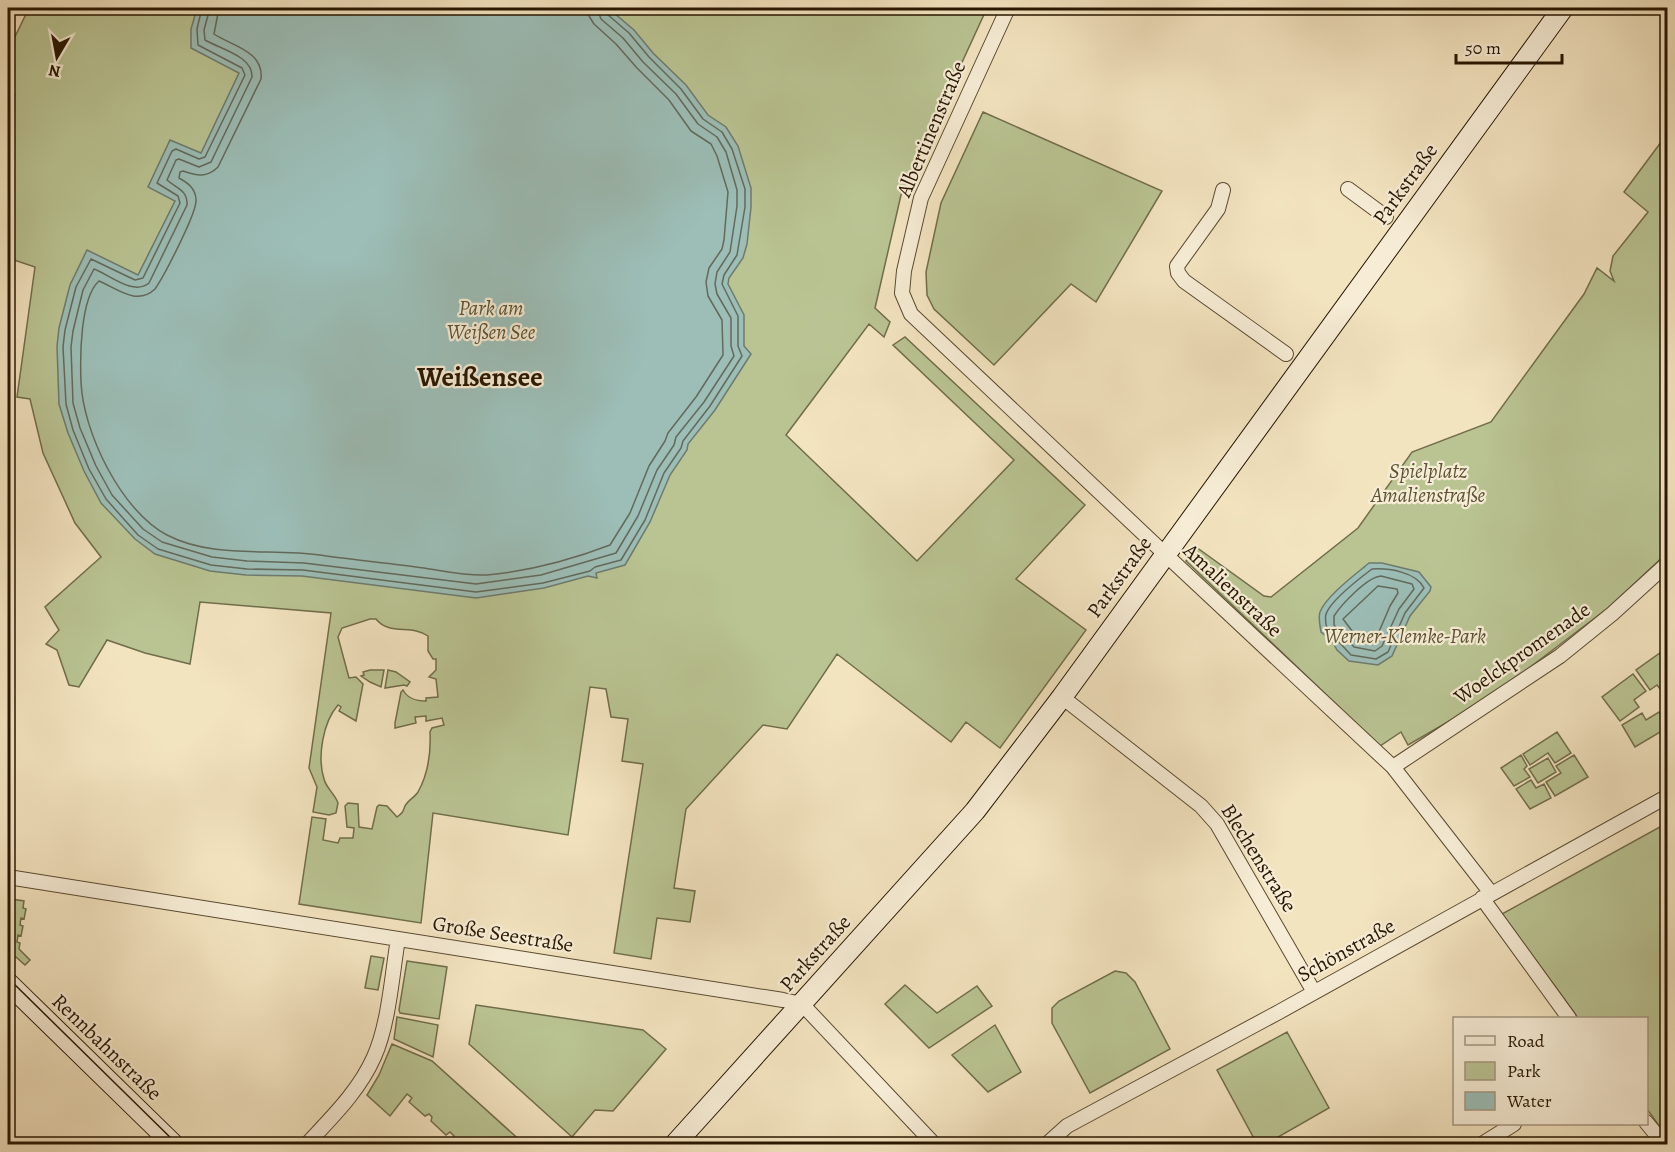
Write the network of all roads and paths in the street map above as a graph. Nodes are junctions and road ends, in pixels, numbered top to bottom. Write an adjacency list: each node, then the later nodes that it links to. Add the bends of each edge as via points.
1 (1008, 8): 6 (street, Albertinenstraße, via 921,198)
2 (1563, 8): 8 (street, Parkstraße)
3 (1348, 189): 5 (street, Parkstraße)
4 (1223, 190): 7 (street, via 1218,209 1177,266 1178,273)
5 (1386, 217)
6 (904, 271): 8 (street, Amalienstraße, via 902,293 911,314)
7 (1286, 354)
8 (1165, 554): 10 (street, Parkstraße); 11 (street, Amalienstraße)
9 (1668, 563): 11 (street, Woelckpromenade, via 1560,656)
10 (1062, 697): 17 (street, Blechenstraße, via 1201,806 1218,824); 18 (street, Parkstraße, via 975,811)
11 (1393, 767): 14 (street, Amalienstraße)
12 (1668, 796): 14 (street, Schönstraße)
13 (8, 878): 15 (street, Große Seestraße)
14 (1486, 896): 17 (street, Schönstraße); 19 (street, Amalienstraße)
15 (398, 939): 18 (street, Große Seestraße); 23 (street, via 383,1029 374,1056 356,1090)
16 (8, 983): 22 (street, Rennbahnstraße)
17 (1314, 992): 26 (street, Schönstraße, via 1066,1126)
18 (802, 1004): 24 (street, Parkstraße); 25 (street)
19 (1568, 1017)
20 (1648, 1123): 28 (street)
21 (1512, 1125): 27 (street)
22 (173, 1144)
23 (308, 1144)
24 (675, 1144)
25 (934, 1144)
26 (1047, 1144)
27 (1482, 1144)
28 (1664, 1144)

